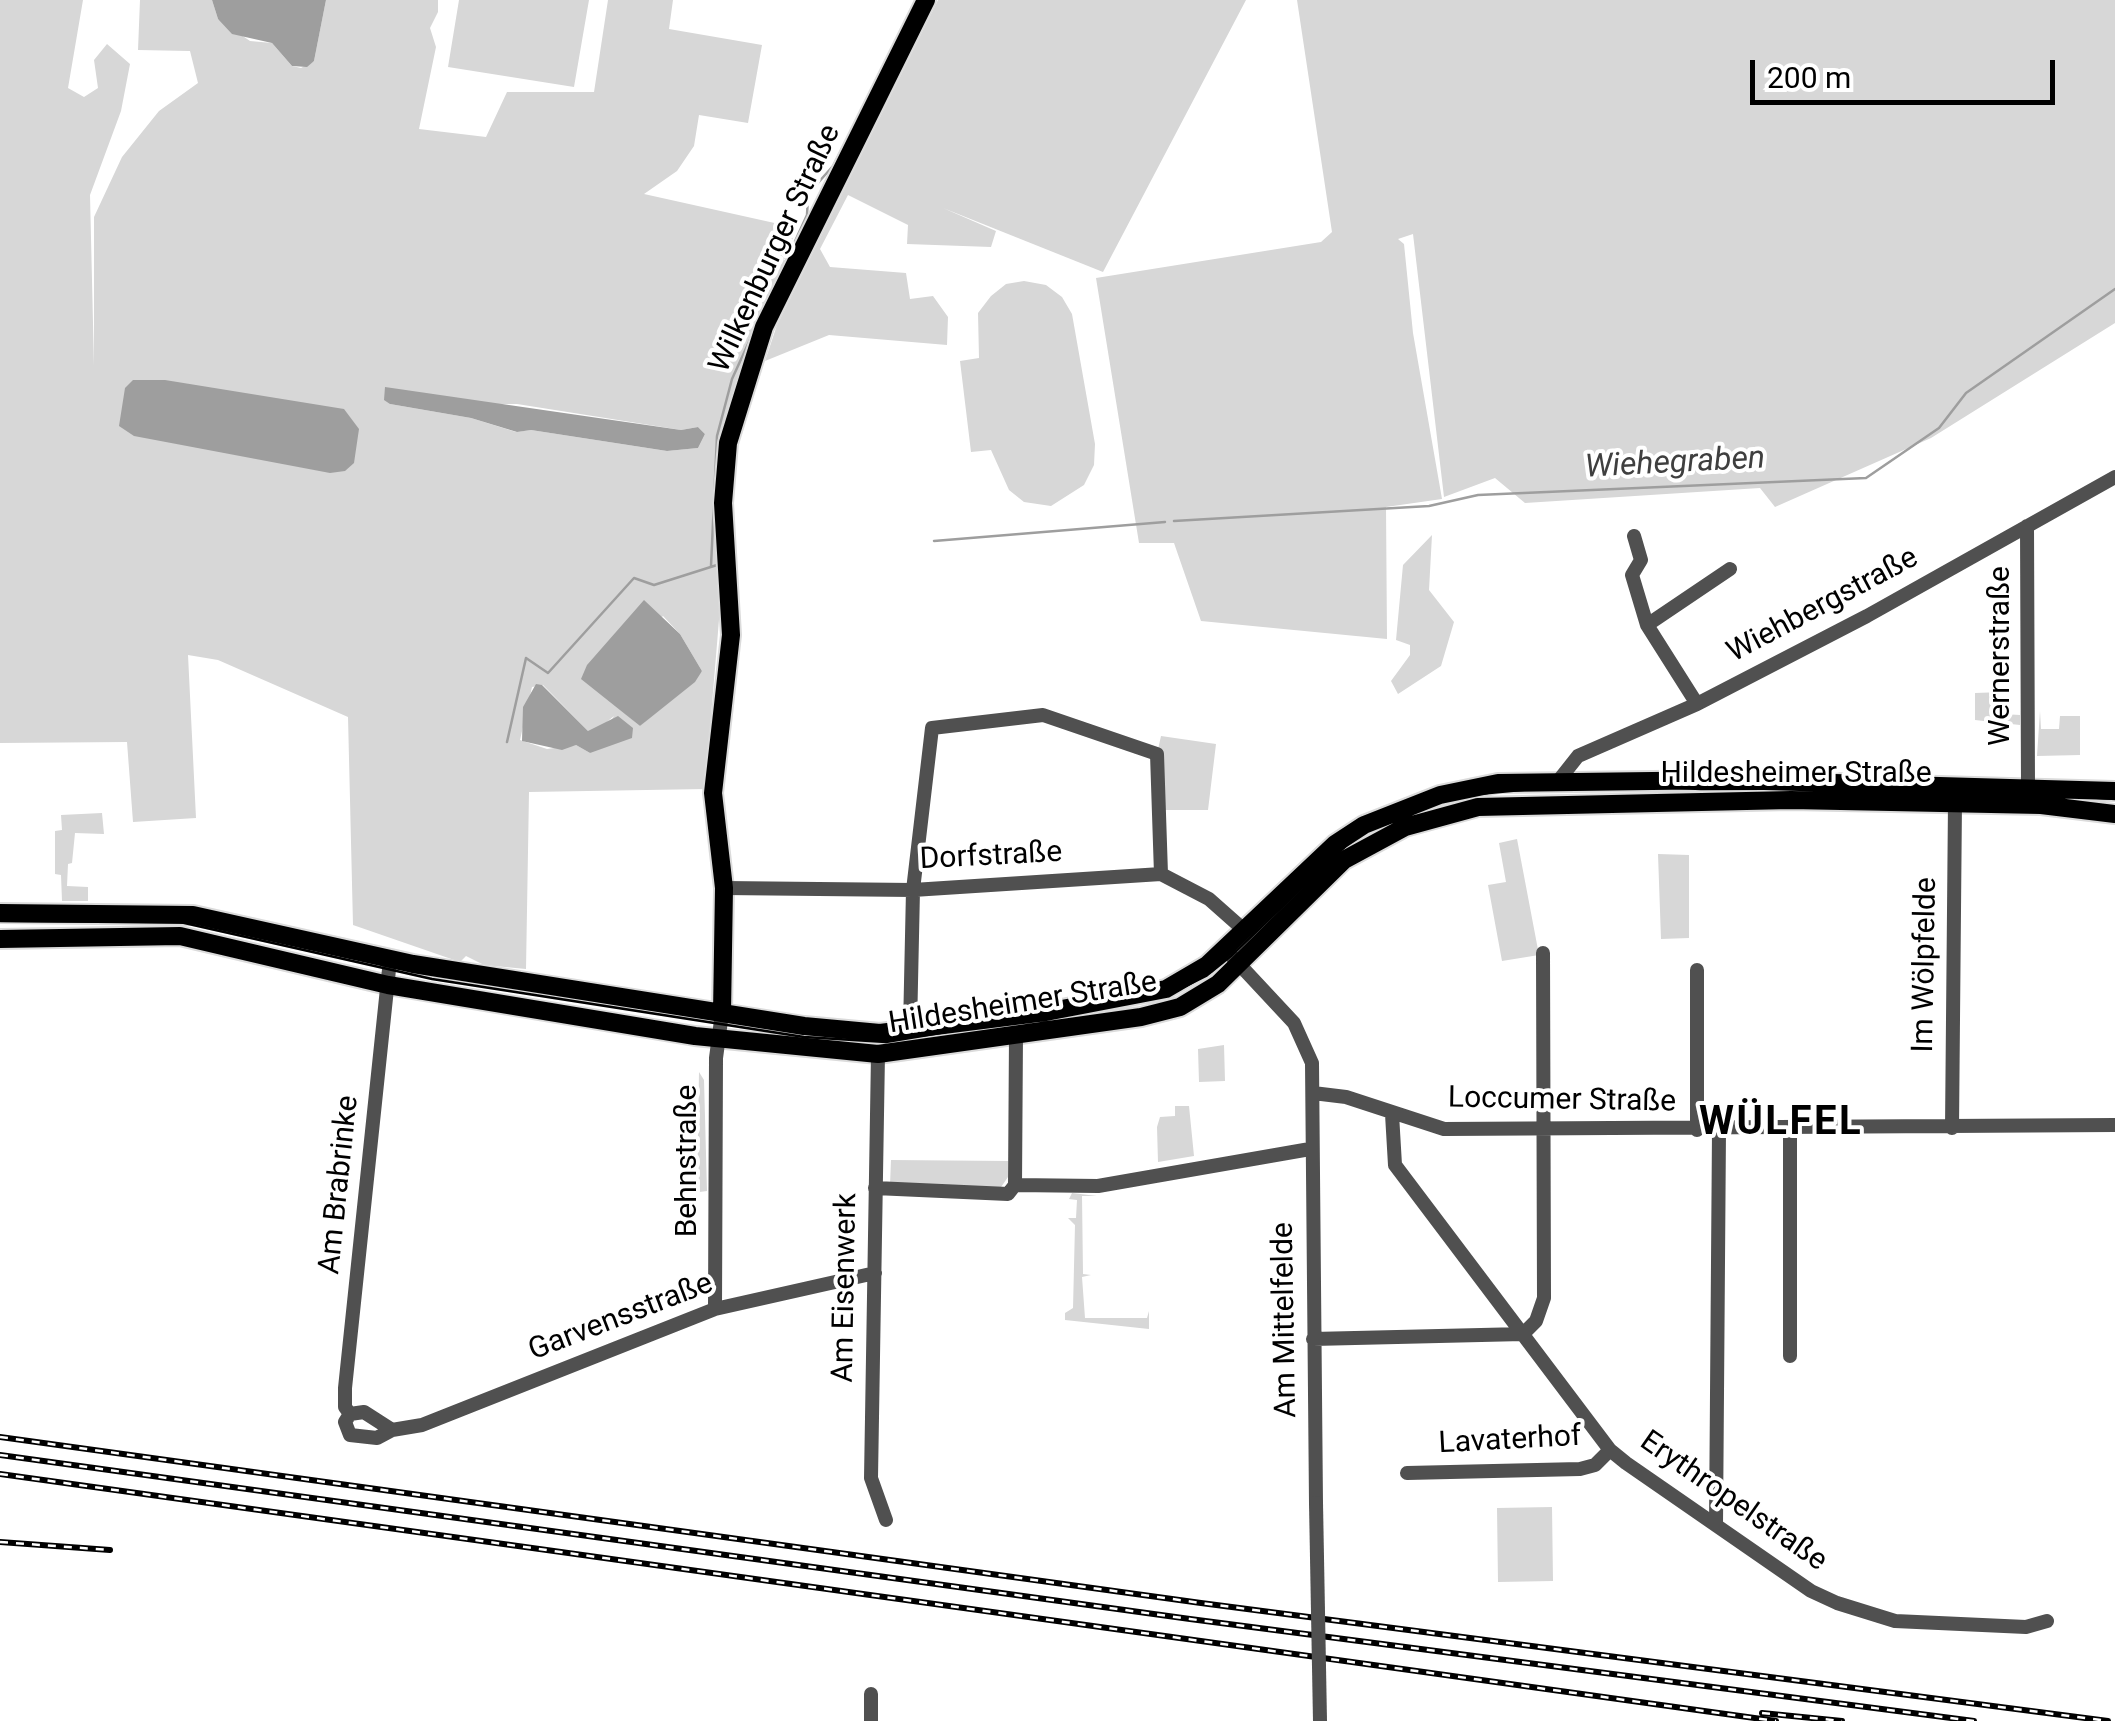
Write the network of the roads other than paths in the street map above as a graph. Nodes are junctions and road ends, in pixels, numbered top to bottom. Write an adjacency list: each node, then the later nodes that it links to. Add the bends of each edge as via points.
1 (926, 0): 14 (main road, Wilkenburger Straße, via 764,327 731,430 723,503 731,634 713,792)
2 (2115, 477): 3 (street, Wiehbergstraße)
3 (2027, 526): 7 (street, Wiehbergstraße); 9 (street, Wernerstraße)
4 (1634, 536): 6 (street, via 1641,560 1632,575)
5 (1730, 569): 6 (street)
6 (1648, 625): 7 (street)
7 (1697, 704): 8 (street, Wiehbergstraße, via 1578,756)
8 (1559, 780): 9 (main road, Hildesheimer Straße); 17 (main road, Hildesheimer Straße, via 1440,795 1364,824)
9 (2028, 787): 10 (main road, Hildesheimer Straße)
10 (2115, 791)
11 (1955, 802): 12 (main road, Hildesheimer Straße); 22 (main road, Hildesheimer Straße, via 1572,802 1454,812 1372,841 1344,860); 33 (street, Im Wölpfelde)
12 (2115, 814)
13 (1161, 874): 15 (street, Dorfstraße); 15 (street, via 1157,754 1044,715 932,728); 17 (street, via 1208,899)
14 (724, 888): 15 (street, Dorfstraße); 25 (main road, Wilkenburger Straße)
15 (913, 890): 26 (street)
16 (0, 913): 21 (main road, Hildesheimer Straße, via 194,915)
17 (1239, 926): 19 (main road, Hildesheimer Straße)
18 (0, 939): 24 (main road, Hildesheimer Straße, via 180,936)
19 (1225, 949): 22 (street, Am Mittelfelde); 26 (main road, Hildesheimer Straße, via 1186,980 1139,997)
20 (1543, 953): 37 (street)
21 (390, 960): 24 (street, Am Brabrinke); 25 (main road, Hildesheimer Straße)
22 (1239, 964): 27 (main road, Hildesheimer Straße, via 1180,1007); 30 (street, Am Mittelfelde, via 1294,1024 1312,1063)
23 (1697, 970): 35 (street)
24 (388, 985): 28 (main road, Hildesheimer Straße); 46 (street, Am Brabrinke, via 345,1388)
25 (722, 1013): 26 (main road, Hildesheimer Straße, via 880,1033); 28 (street, Behnstraße)
26 (910, 1029)
27 (1016, 1035): 29 (main road, Hildesheimer Straße); 39 (street)
28 (718, 1038): 29 (main road, Hildesheimer Straße); 42 (street, Behnstraße)
29 (878, 1054): 40 (street, Am Eisenwerk)
30 (1314, 1094): 31 (street, Loccumer Straße); 38 (street, Am Mittelfelde)
31 (1392, 1114): 37 (street, Loccumer Straße, via 1444,1130); 43 (street, Erythropelstraße, via 1395,1165)
32 (2115, 1125): 33 (street, Loccumer Straße)
33 (1952, 1128): 34 (street, Loccumer Straße)
34 (1790, 1129): 36 (street, Loccumer Straße); 45 (street)
35 (1697, 1130): 36 (street, Loccumer Straße); 37 (street, Loccumer Straße)
36 (1720, 1130): 51 (street)
37 (1542, 1131): 43 (street, via 1543,1308)
38 (1310, 1148): 39 (street, via 1098,1186); 44 (street, Am Mittelfelde)
39 (1015, 1185): 40 (street, via 1008,1194)
40 (875, 1188): 41 (street, Am Eisenwerk)
41 (875, 1273): 42 (street, Garvensstraße); 50 (street, Am Eisenwerk, via 871,1478)
42 (714, 1309): 47 (street, Garvensstraße, via 422,1425)
43 (1523, 1334): 44 (street); 48 (street, Erythropelstraße)
44 (1313, 1339): 55 (street, Am Mittelfelde, bridge)
45 (1790, 1356)
46 (350, 1414): 47 (street, via 364,1412); 47 (street, Garvensstraße, via 346,1430 355,1437)
47 (392, 1430)
48 (1610, 1450): 49 (street, Lavaterhof, via 1580,1469); 51 (street, Erythropelstraße)
49 (1407, 1474)
50 (886, 1520)
51 (1716, 1525): 52 (street, Erythropelstraße, via 1810,1591 1865,1614 2020,1627)
52 (2047, 1622)
53 (872, 1694): 54 (street)
54 (870, 1721)
55 (1320, 1721)

